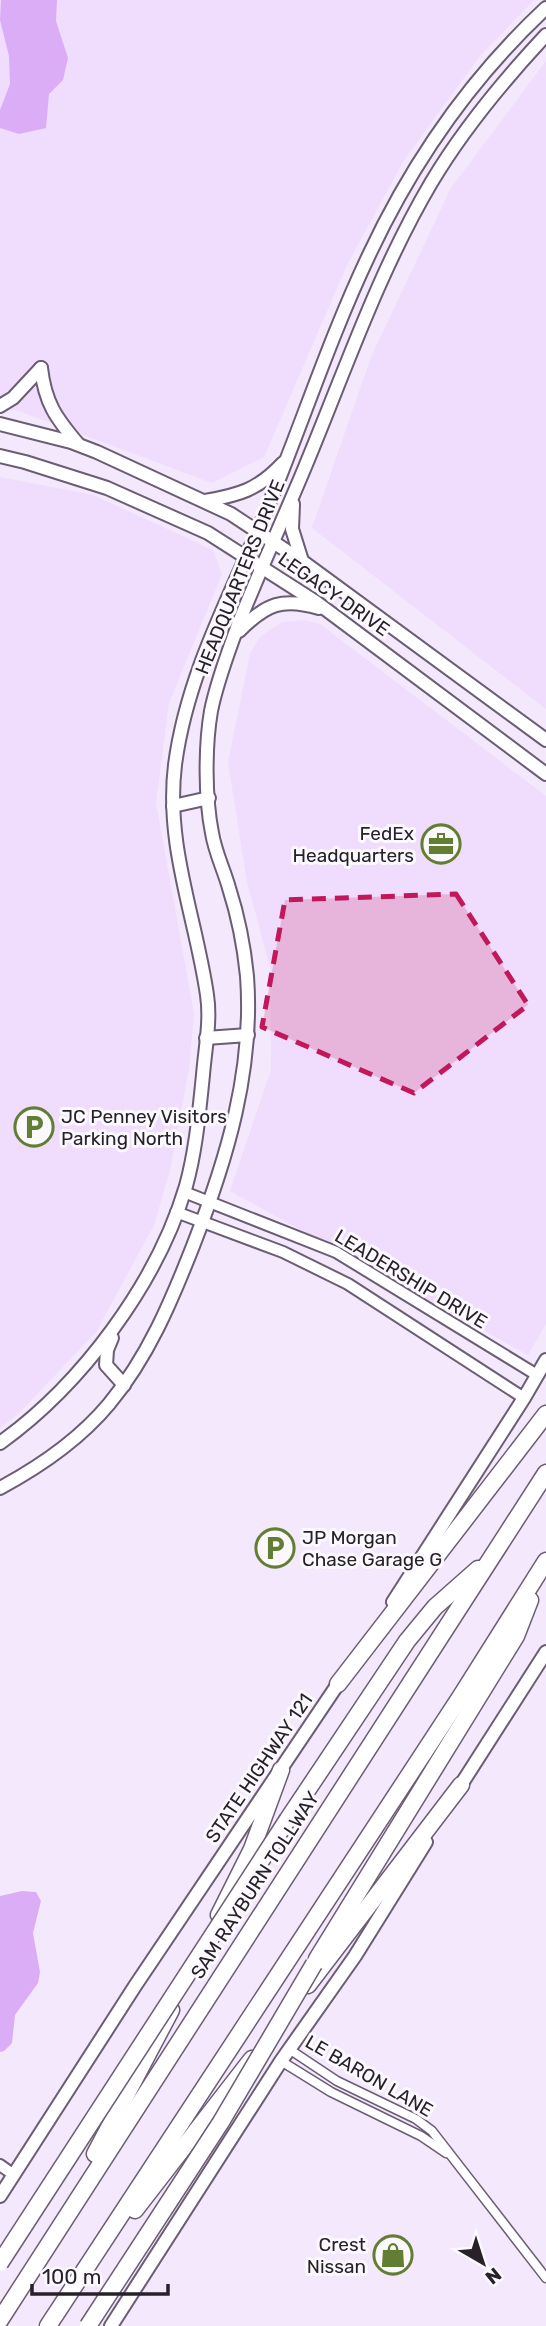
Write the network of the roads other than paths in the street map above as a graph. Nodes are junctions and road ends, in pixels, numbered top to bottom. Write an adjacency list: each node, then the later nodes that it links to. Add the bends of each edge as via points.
1 (546, 8): 7 (main road, HEADQUARTERS DRIVE, via 470,89 400,195 363,268)
2 (546, 35): 8 (main road, HEADQUARTERS DRIVE, via 470,124 432,182 388,266)
3 (0, 406): 5 (main road, via 40,368 50,408)
4 (0, 424): 5 (main road, LEGACY DRIVE)
5 (78, 445): 9 (main road, LEGACY DRIVE)
6 (0, 456): 12 (main road, LEGACY DRIVE, via 144,503 208,533)
7 (288, 458): 9 (main road, via 252,489); 10 (main road, HEADQUARTERS DRIVE)
8 (297, 485): 11 (main road, HEADQUARTERS DRIVE); 13 (main road, via 292,529)
9 (205, 500): 10 (main road, LEGACY DRIVE)
10 (257, 532): 11 (main road, LEGACY DRIVE); 12 (main road, HEADQUARTERS DRIVE)
11 (273, 542): 13 (main road, LEGACY DRIVE); 14 (main road, HEADQUARTERS DRIVE)
12 (246, 558): 14 (main road, LEGACY DRIVE); 20 (main road, HEADQUARTERS DRIVE, via 189,695)
13 (302, 561): 17 (main road, LEGACY DRIVE)
14 (262, 567): 15 (main road, LEGACY DRIVE); 16 (main road, HEADQUARTERS DRIVE)
15 (328, 611): 16 (main road, via 299,602 273,605); 18 (main road, LEGACY DRIVE)
16 (234, 636): 19 (main road, HEADQUARTERS DRIVE, via 212,708 207,751)
17 (546, 740)
18 (546, 774)
19 (209, 798): 20 (main road); 21 (main road, HEADQUARTERS DRIVE, via 211,831 243,943)
20 (173, 806): 22 (main road, HEADQUARTERS DRIVE, via 176,852 207,995)
21 (248, 1035): 22 (main road); 24 (main road, HEADQUARTERS DRIVE, via 233,1129)
22 (206, 1038): 23 (main road, HEADQUARTERS DRIVE, via 197,1129)
23 (184, 1192): 24 (street, LEADERSHIP DRIVE); 25 (main road, HEADQUARTERS DRIVE)
24 (209, 1202): 26 (main road, HEADQUARTERS DRIVE); 29 (street, LEADERSHIP DRIVE, via 336,1252)
25 (176, 1212): 26 (street, LEADERSHIP DRIVE); 27 (main road, HEADQUARTERS DRIVE)
26 (202, 1221): 30 (main road, HEADQUARTERS DRIVE, via 158,1329); 31 (street, LEADERSHIP DRIVE, via 283,1252 348,1284)
27 (133, 1297): 30 (main road, via 107,1350 106,1365); 33 (main road, HEADQUARTERS DRIVE, via 88,1362 33,1418)
28 (546, 1360): 29 (main road, STATE HIGHWAY 121)
29 (537, 1375): 31 (main road, STATE HIGHWAY 121)
30 (124, 1385): 35 (main road, HEADQUARTERS DRIVE, via 69,1445)
31 (524, 1398): 39 (main road, STATE HIGHWAY 121)
32 (546, 1414): 39 (highway)
33 (0, 1443)
34 (546, 1473): 36 (highway, SAM RAYBURN TOLLWAY)
35 (0, 1488)
36 (493, 1555): 48 (highway, SAM RAYBURN TOLLWAY); 49 (highway, bridge, via 435,1607 407,1641)
37 (546, 1562): 51 (highway); 54 (highway, bridge, via 516,1636 221,2122)
38 (546, 1652): 41 (main road)
39 (338, 1684): 40 (main road, STATE HIGHWAY 121)
40 (281, 1770): 46 (main road, STATE HIGHWAY 121); 48 (highway, via 253,1849)
41 (461, 1785): 42 (main road, via 355,1956); 51 (highway)
42 (289, 2049): 43 (main road); 44 (street, LE BARON LANE, via 337,2081 425,2125)
43 (281, 2061): 44 (street, LE BARON LANE, via 331,2092 432,2142); 55 (main road)
44 (458, 2164): 50 (street, LE BARON LANE)
45 (0, 2165): 46 (street)
46 (14, 2175): 47 (main road, STATE HIGHWAY 121)
47 (1, 2192)
48 (47, 2246): 52 (highway, SAM RAYBURN TOLLWAY)
49 (0, 2263)
50 (546, 2278)
51 (59, 2309): 53 (highway)
52 (0, 2320)
53 (48, 2326)
54 (88, 2326)
55 (111, 2326)

